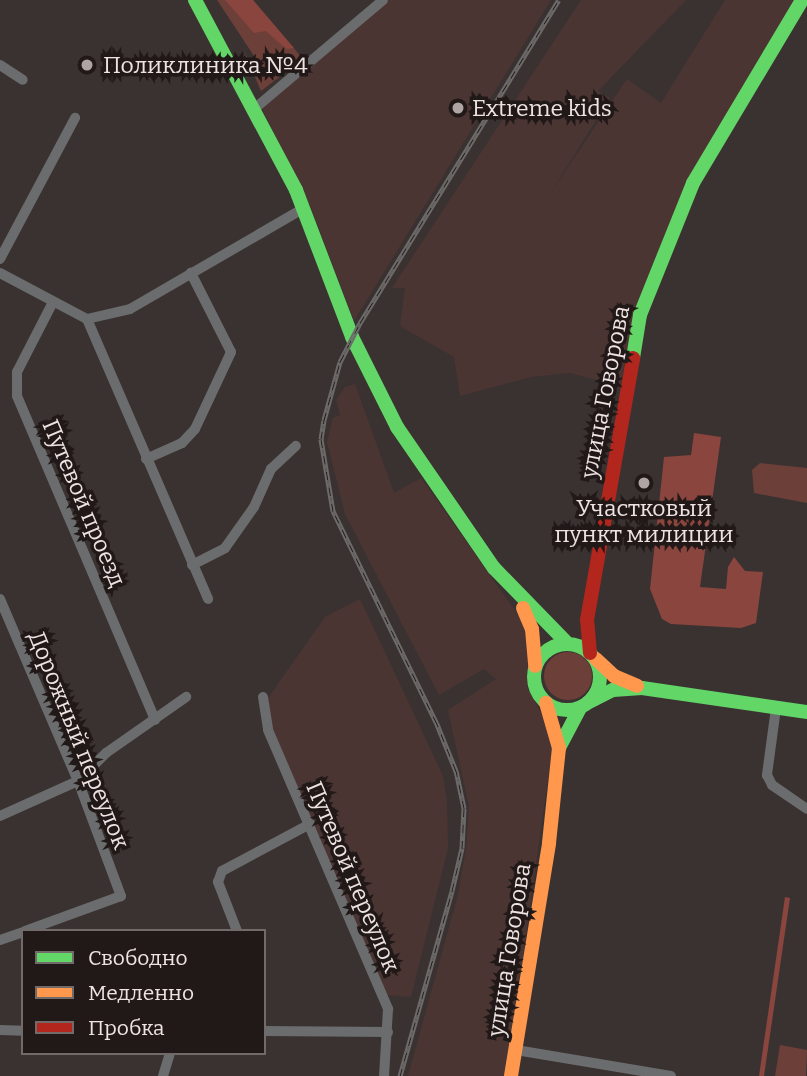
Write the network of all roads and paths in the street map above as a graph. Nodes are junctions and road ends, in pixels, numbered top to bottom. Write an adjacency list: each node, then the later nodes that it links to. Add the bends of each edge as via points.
1 (186, 0): 7 (main road)
2 (195, 0): 7 (main road)
3 (383, 0): 7 (street)
4 (802, 0): 21 (main road, улица Говорова, via 693,183 640,315)
5 (0, 65): 6 (street)
6 (23, 80)
7 (253, 110): 9 (main road)
8 (75, 118): 10 (street)
9 (304, 208): 12 (street); 18 (main road, via 352,337 397,427 448,507)
10 (0, 259)
11 (0, 273): 13 (street)
12 (191, 273): 14 (street, via 130,309); 16 (street, via 231,352 195,429 182,443)
13 (53, 302): 14 (street); 32 (street, Путевой проезд, via 17,372 17,396)
14 (87, 319): 16 (street)
15 (296, 446): 17 (street, via 271,469 254,507 230,541)
16 (146, 460): 17 (street)
17 (191, 565): 20 (street)
18 (515, 594): 22 (main road); 24 (main road, via 532,629)
19 (0, 598): 34 (street, Дорожный переулок)
20 (208, 600)
21 (587, 621): 22 (main road); 23 (main road)
22 (568, 644): 23 (main road); 24 (main road, via 546,652)
23 (593, 656): 25 (main road, via 618,678); 29 (main road, via 600,682)
24 (535, 671): 28 (main road, via 537,690)
25 (642, 688): 29 (main road, via 613,690); 30 (main road)
26 (186, 697): 32 (street)
27 (263, 697): 37 (street, Путевой переулок, via 268,730)
28 (546, 703): 29 (main road, via 562,710); 33 (main road, улица Говорова)
29 (585, 705): 33 (main road, улица Говорова)
30 (776, 708): 31 (main road); 35 (street, via 767,775 772,785)
31 (807, 712)
32 (155, 720): 34 (street, via 106,753)
33 (559, 748): 46 (main road, улица Говорова, via 550,843)
34 (78, 781): 36 (street); 38 (street, Дорожный переулок, via 121,896)
35 (807, 809)
36 (0, 816)
37 (310, 824): 39 (street, via 222,871 219,882); 45 (street, Путевой переулок, via 388,1009)
38 (30, 929)
39 (236, 929)
40 (21, 932): 41 (street)
41 (0, 940)
42 (0, 1030): 43 (street)
43 (21, 1031)
44 (266, 1031): 45 (street)
45 (388, 1032): 49 (street, Путевой переулок)
46 (516, 1051): 50 (main road, улица Говорова); 51 (street)
47 (169, 1055): 48 (street)
48 (163, 1076)
49 (384, 1076)
50 (511, 1076)
51 (671, 1076)

